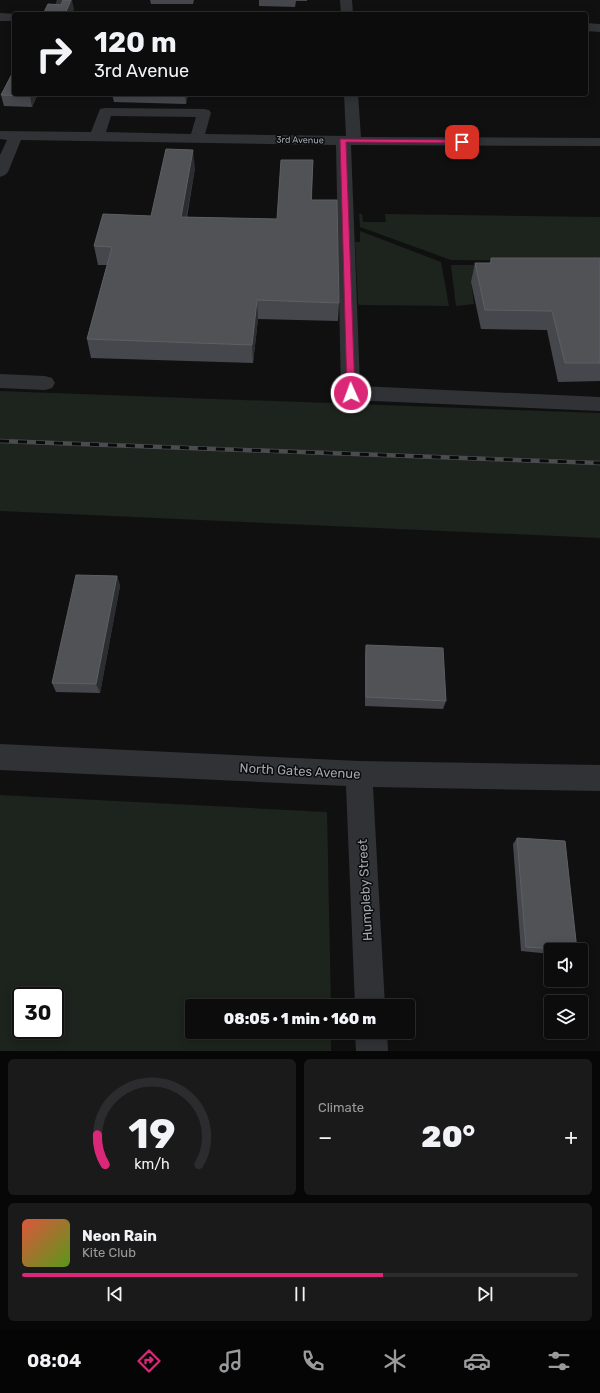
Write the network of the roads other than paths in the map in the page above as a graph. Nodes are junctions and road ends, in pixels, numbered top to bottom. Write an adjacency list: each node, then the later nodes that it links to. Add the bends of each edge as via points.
1 (63, 0): 3 (street)
2 (346, 0): 4 (street)
3 (58, 12)
4 (347, 12)
5 (0, 17): 6 (street)
6 (12, 17)
7 (588, 28): 8 (street)
8 (600, 28)
9 (352, 96): 14 (street)
10 (0, 135): 11 (street, 3rd Avenue)
11 (16, 135): 12 (street, 3rd Avenue); 16 (street)
12 (98, 136): 13 (street, 3rd Avenue); 13 (street, via 105,112 204,113)
13 (197, 138): 14 (street, 3rd Avenue)
14 (348, 141): 15 (street, 3rd Avenue); 19 (street, via 351,393)
15 (600, 142)
16 (0, 172)
17 (0, 381): 18 (street)
18 (45, 383)
19 (600, 404)
20 (0, 757): 21 (street, North Gates Avenue)
21 (359, 774): 22 (street, North Gates Avenue); 23 (street, Humpleby Street)
22 (600, 778)
23 (370, 999)
24 (371, 1039): 25 (street)
25 (372, 1051)

